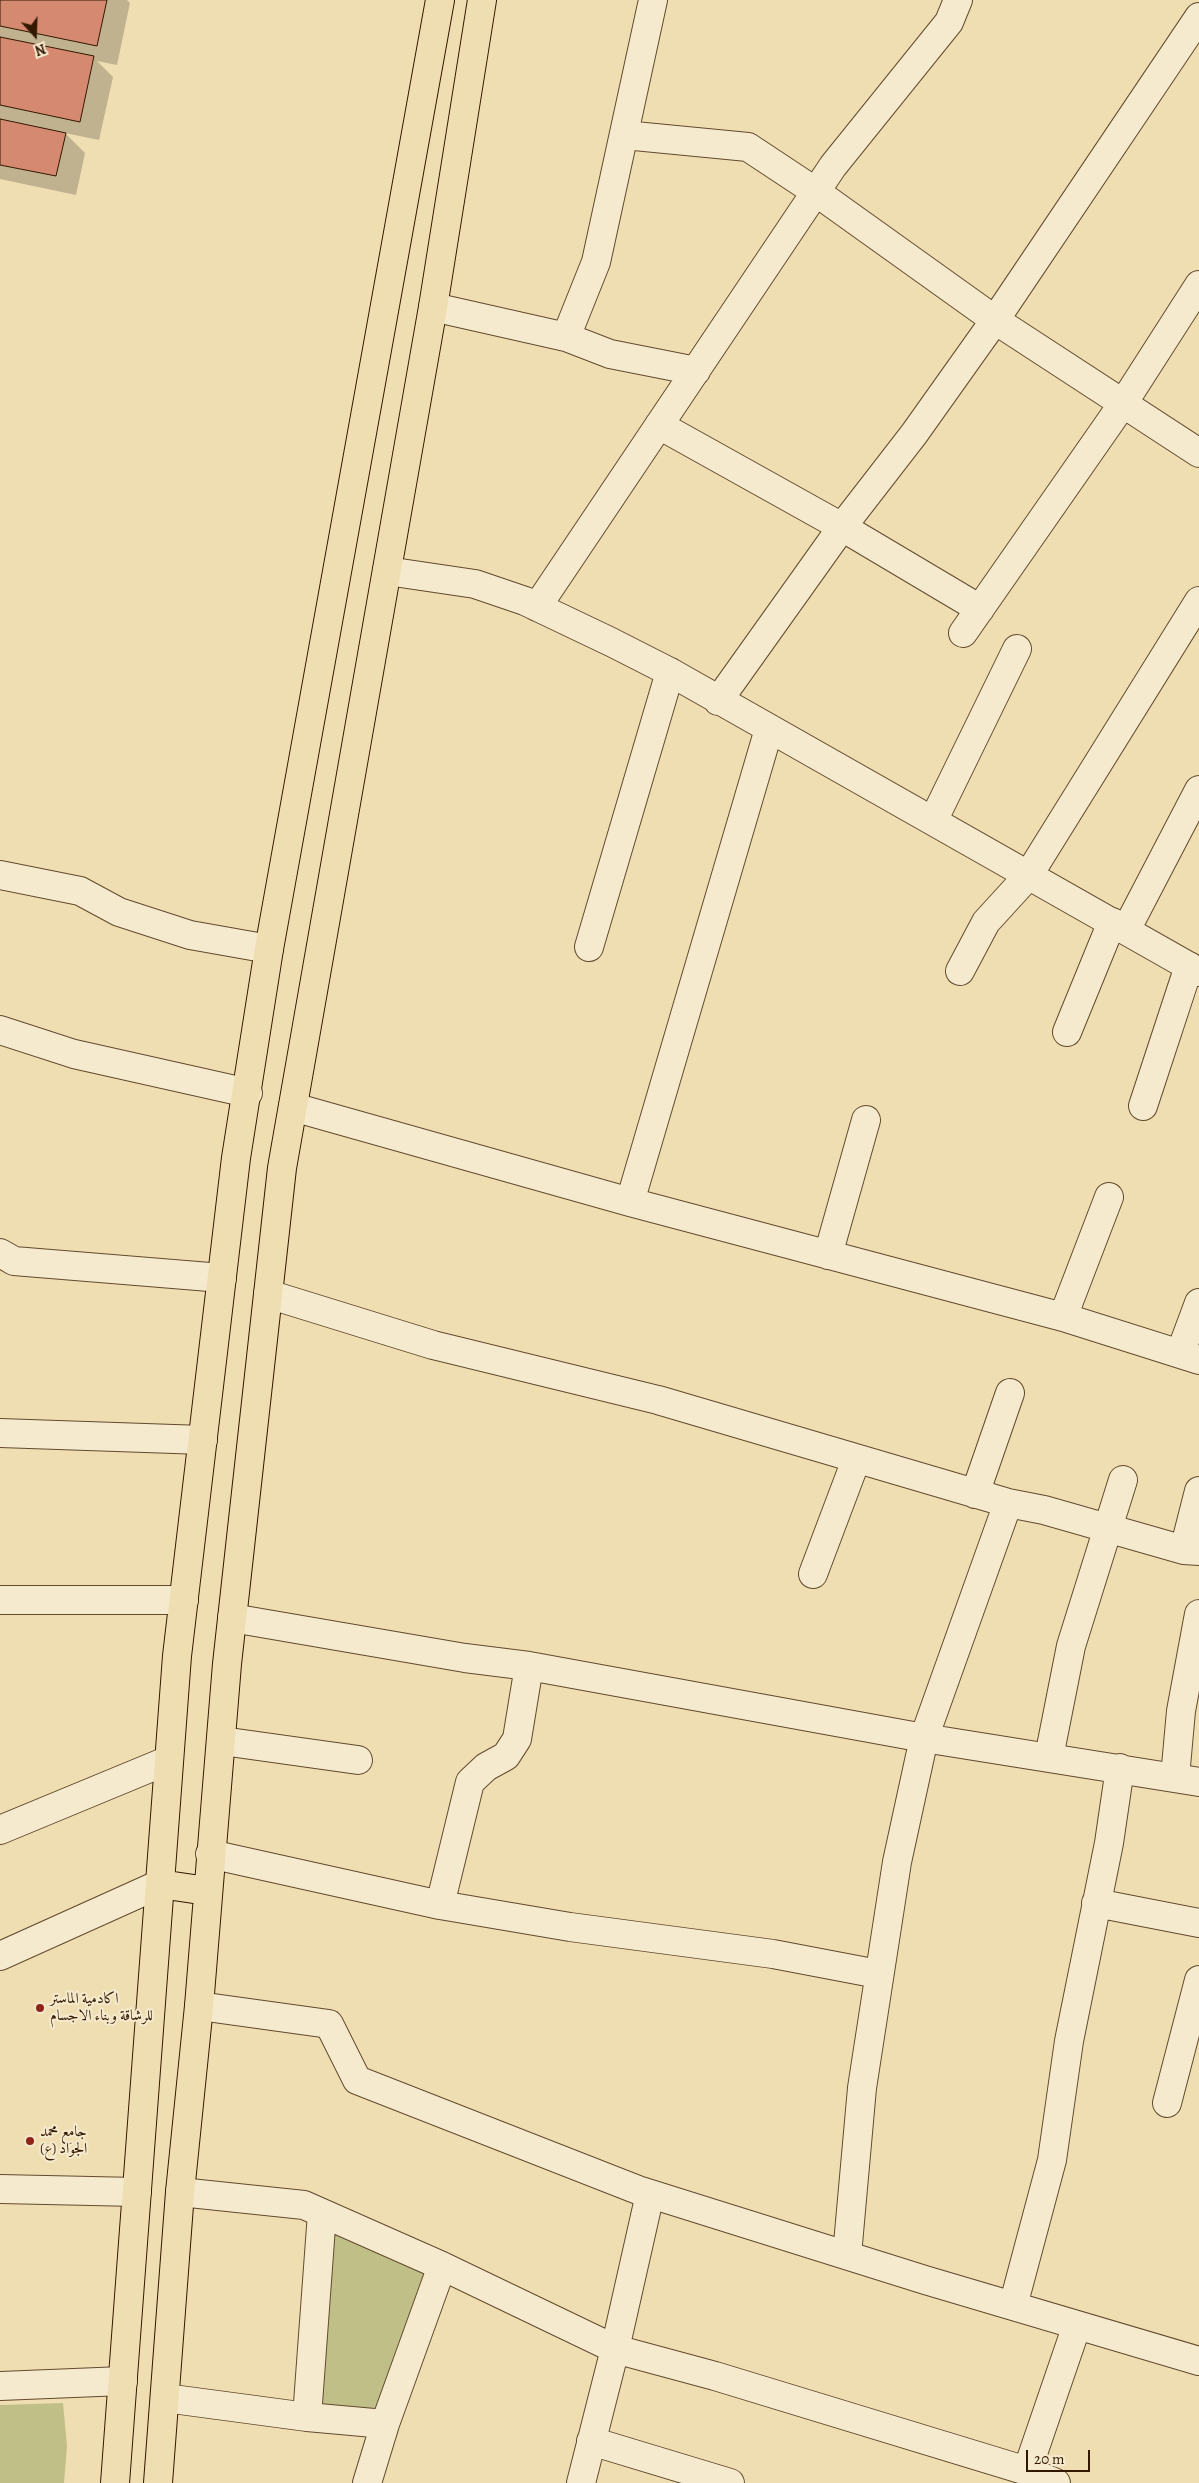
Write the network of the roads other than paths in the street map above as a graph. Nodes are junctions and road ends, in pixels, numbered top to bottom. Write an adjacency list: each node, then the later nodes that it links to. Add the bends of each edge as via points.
1 (440, 0): 32 (main road)
2 (482, 0): 9 (main road)
3 (653, 0): 6 (street)
4 (958, 0): 7 (street, via 949,22 833,166)
5 (1199, 17): 10 (street)
6 (624, 135): 7 (street, via 748,147); 11 (street, via 596,262)
7 (816, 192): 10 (street); 12 (street)
8 (1199, 285): 13 (street)
9 (433, 307): 11 (street); 17 (main road)
10 (995, 320): 13 (street); 16 (street, via 914,434)
11 (566, 337): 12 (street, via 610,354)
12 (696, 371): 14 (street)
13 (1124, 402): 15 (street); 20 (street)
14 (659, 425): 16 (street); 19 (street)
15 (1199, 453)
16 (842, 527): 20 (street); 24 (street)
17 (387, 571): 19 (street, via 475,584); 39 (main road)
18 (1199, 601): 29 (street)
19 (537, 607): 23 (street)
20 (980, 609): 21 (street)
21 (963, 633)
22 (1017, 649): 27 (street)
23 (670, 672): 24 (street); 31 (street)
24 (718, 701): 25 (street)
25 (769, 729): 27 (street); 42 (street)
26 (1199, 790): 30 (street)
27 (934, 821): 29 (street)
28 (0, 875): 32 (street, via 80,891 119,912 190,935)
29 (1028, 876): 30 (street); 34 (street, via 986,922)
30 (1119, 926): 33 (street); 36 (street)
31 (589, 947)
32 (269, 949): 37 (main road)
33 (1194, 969): 38 (street)
34 (960, 971)
35 (0, 1030): 37 (street, via 74,1054)
36 (1067, 1032)
37 (248, 1093): 45 (main road, via 236,1158)
38 (1144, 1106)
39 (293, 1107): 42 (street); 46 (main road, via 282,1168)
40 (866, 1120): 44 (street)
41 (1109, 1197): 48 (street)
42 (630, 1202): 44 (street)
43 (0, 1253): 45 (street, via 14,1261)
44 (828, 1255): 48 (street)
45 (222, 1278): 52 (main road)
46 (268, 1294): 53 (street, via 434,1345 658,1400); 64 (main road)
47 (1199, 1303): 49 (street)
48 (1063, 1316): 49 (street)
49 (1190, 1357)
50 (1010, 1393): 56 (street)
51 (0, 1433): 52 (street)
52 (203, 1440): 62 (main road)
53 (856, 1460): 56 (street); 60 (street)
54 (1123, 1480): 58 (street)
55 (1199, 1491): 59 (street)
56 (975, 1494): 57 (street)
57 (1008, 1504): 58 (street, via 1044,1510); 66 (street)
58 (1108, 1528): 59 (street); 68 (street, via 1072,1646)
59 (1192, 1551)
60 (813, 1574)
61 (0, 1600): 62 (street)
62 (184, 1600): 69 (main road)
63 (1199, 1614): 72 (street, via 1181,1711)
64 (232, 1618): 65 (street); 67 (main road)
65 (529, 1666): 66 (street); 78 (street, via 517,1739 506,1756 486,1767 470,1782)
66 (924, 1738): 68 (street); 81 (street, via 897,1862)
67 (222, 1741): 70 (street); 74 (main road)
68 (1049, 1756): 71 (street)
69 (169, 1760): 73 (street); 75 (main road)
70 (358, 1760)
71 (1120, 1768): 72 (street); 77 (street)
72 (1187, 1780)
73 (0, 1830)
74 (210, 1854): 76 (main road); 78 (street)
75 (160, 1884): 76 (main road); 80 (street); 86 (main road)
76 (208, 1891): 83 (main road)
77 (1096, 1903): 79 (street); 92 (street, via 1069,2041 1052,2160)
78 (440, 1905): 81 (street, via 570,1927 773,1954)
79 (1199, 1923)
80 (0, 1956)
81 (878, 1974): 90 (street, via 862,2088)
82 (1199, 1980): 84 (street)
83 (199, 2006): 87 (main road); 88 (street, via 329,2024 357,2080)
84 (1167, 2103)
85 (0, 2189): 86 (street)
86 (137, 2192): 87 (main road); 96 (main road)
87 (180, 2192): 89 (street, via 304,2205); 98 (main road)
88 (650, 2194): 90 (street); 94 (street)
89 (322, 2213): 91 (street); 99 (street)
90 (847, 2255): 92 (street)
91 (442, 2266): 94 (street); 100 (street)
92 (1013, 2306): 93 (street)
93 (1077, 2325): 95 (street); 102 (street)
94 (615, 2349): 101 (street); 102 (street, via 715,2376)
95 (1199, 2361)
96 (123, 2382): 97 (street); 103 (main road)
97 (0, 2386)
98 (165, 2398): 99 (street); 104 (main road)
99 (307, 2417): 100 (street)
100 (385, 2424): 105 (street)
101 (592, 2441): 106 (street); 107 (street)
102 (1027, 2471): 108 (street)
103 (115, 2483)
104 (158, 2483)
105 (367, 2483)
106 (581, 2483)
107 (730, 2483)
108 (1056, 2483)

